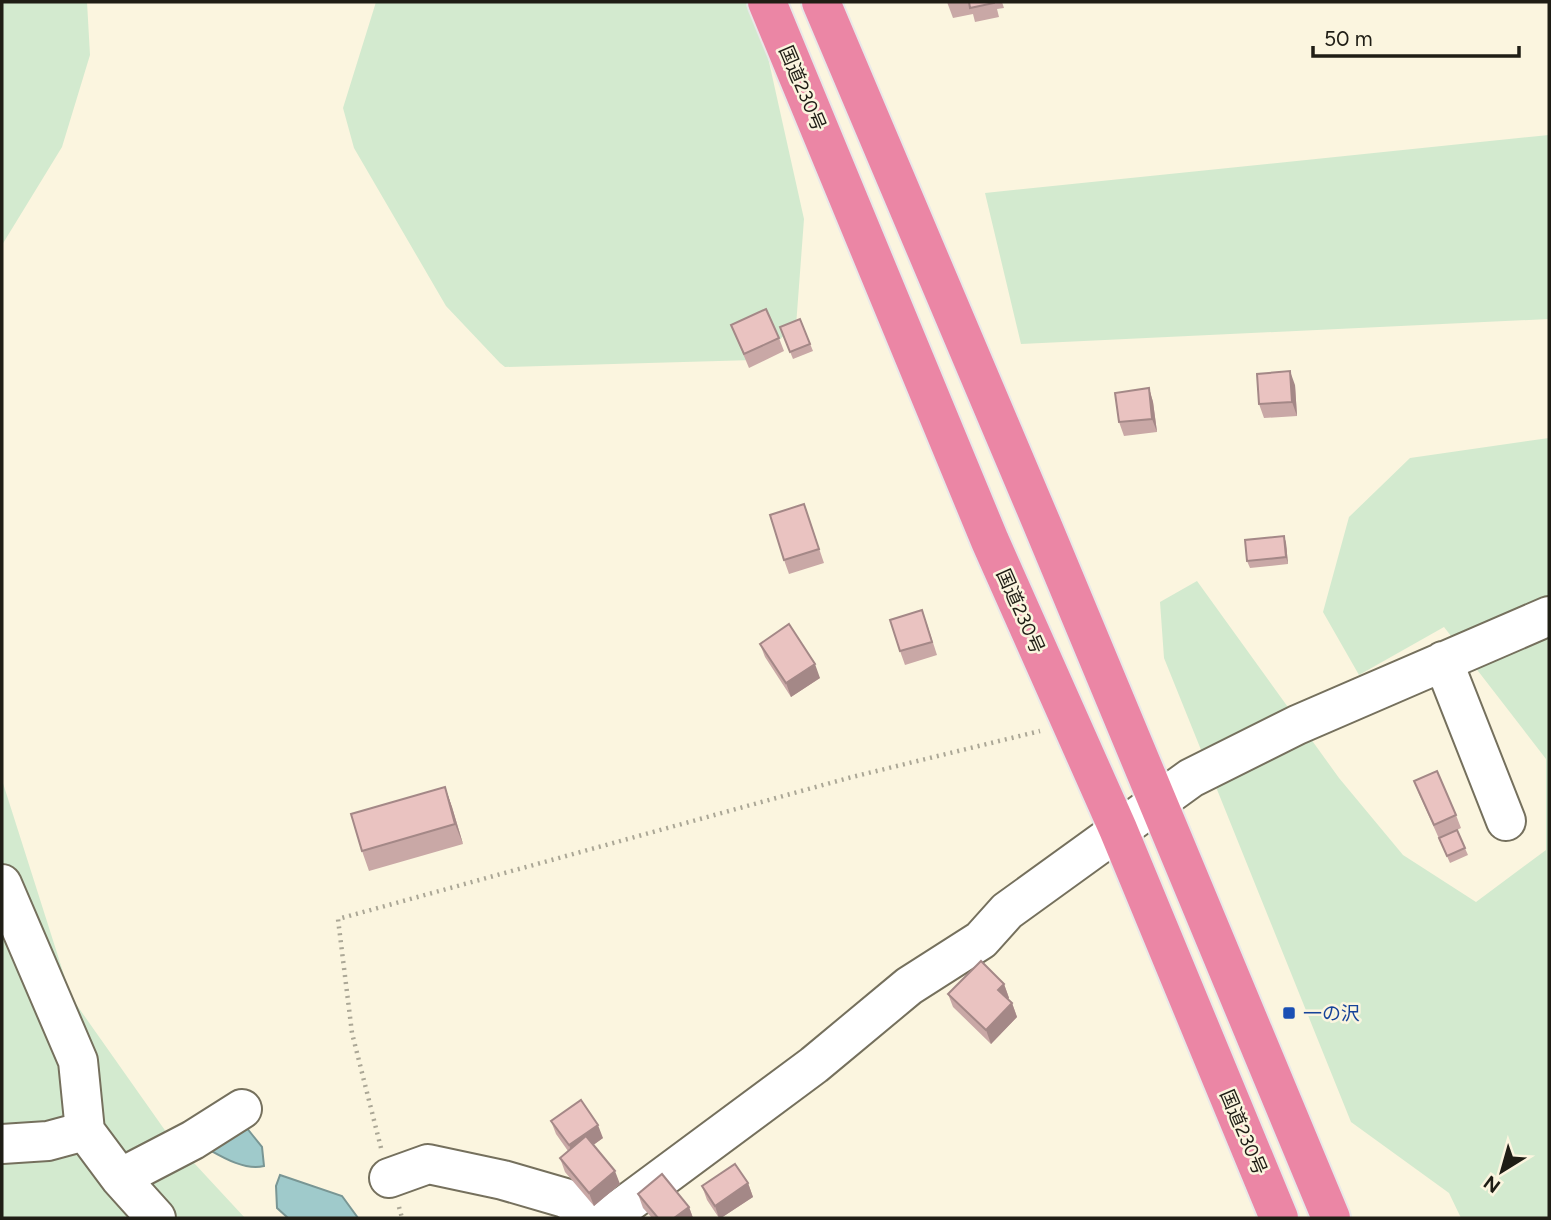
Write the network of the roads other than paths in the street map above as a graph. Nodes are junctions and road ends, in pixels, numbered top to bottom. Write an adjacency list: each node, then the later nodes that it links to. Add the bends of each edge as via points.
1 (767, 2): 7 (highway, 国道230号, via 990,541)
2 (821, 2): 5 (highway)
3 (1549, 616): 4 (street)
4 (1443, 661): 5 (street, via 1297,725); 6 (street)
5 (1157, 800): 7 (street); 16 (highway)
6 (1506, 821)
7 (1118, 829): 13 (street, via 1007,911 981,940 909,986 814,1065 609,1217 565,1198 428,1164); 15 (highway, 国道230号)
8 (2, 884): 10 (street, via 78,1061)
9 (242, 1109): 12 (street)
10 (85, 1131): 11 (street, via 48,1141); 12 (street)
11 (2, 1144)
12 (120, 1178): 14 (street)
13 (389, 1178)
14 (156, 1218)
15 (1279, 1218)
16 (1331, 1218)

